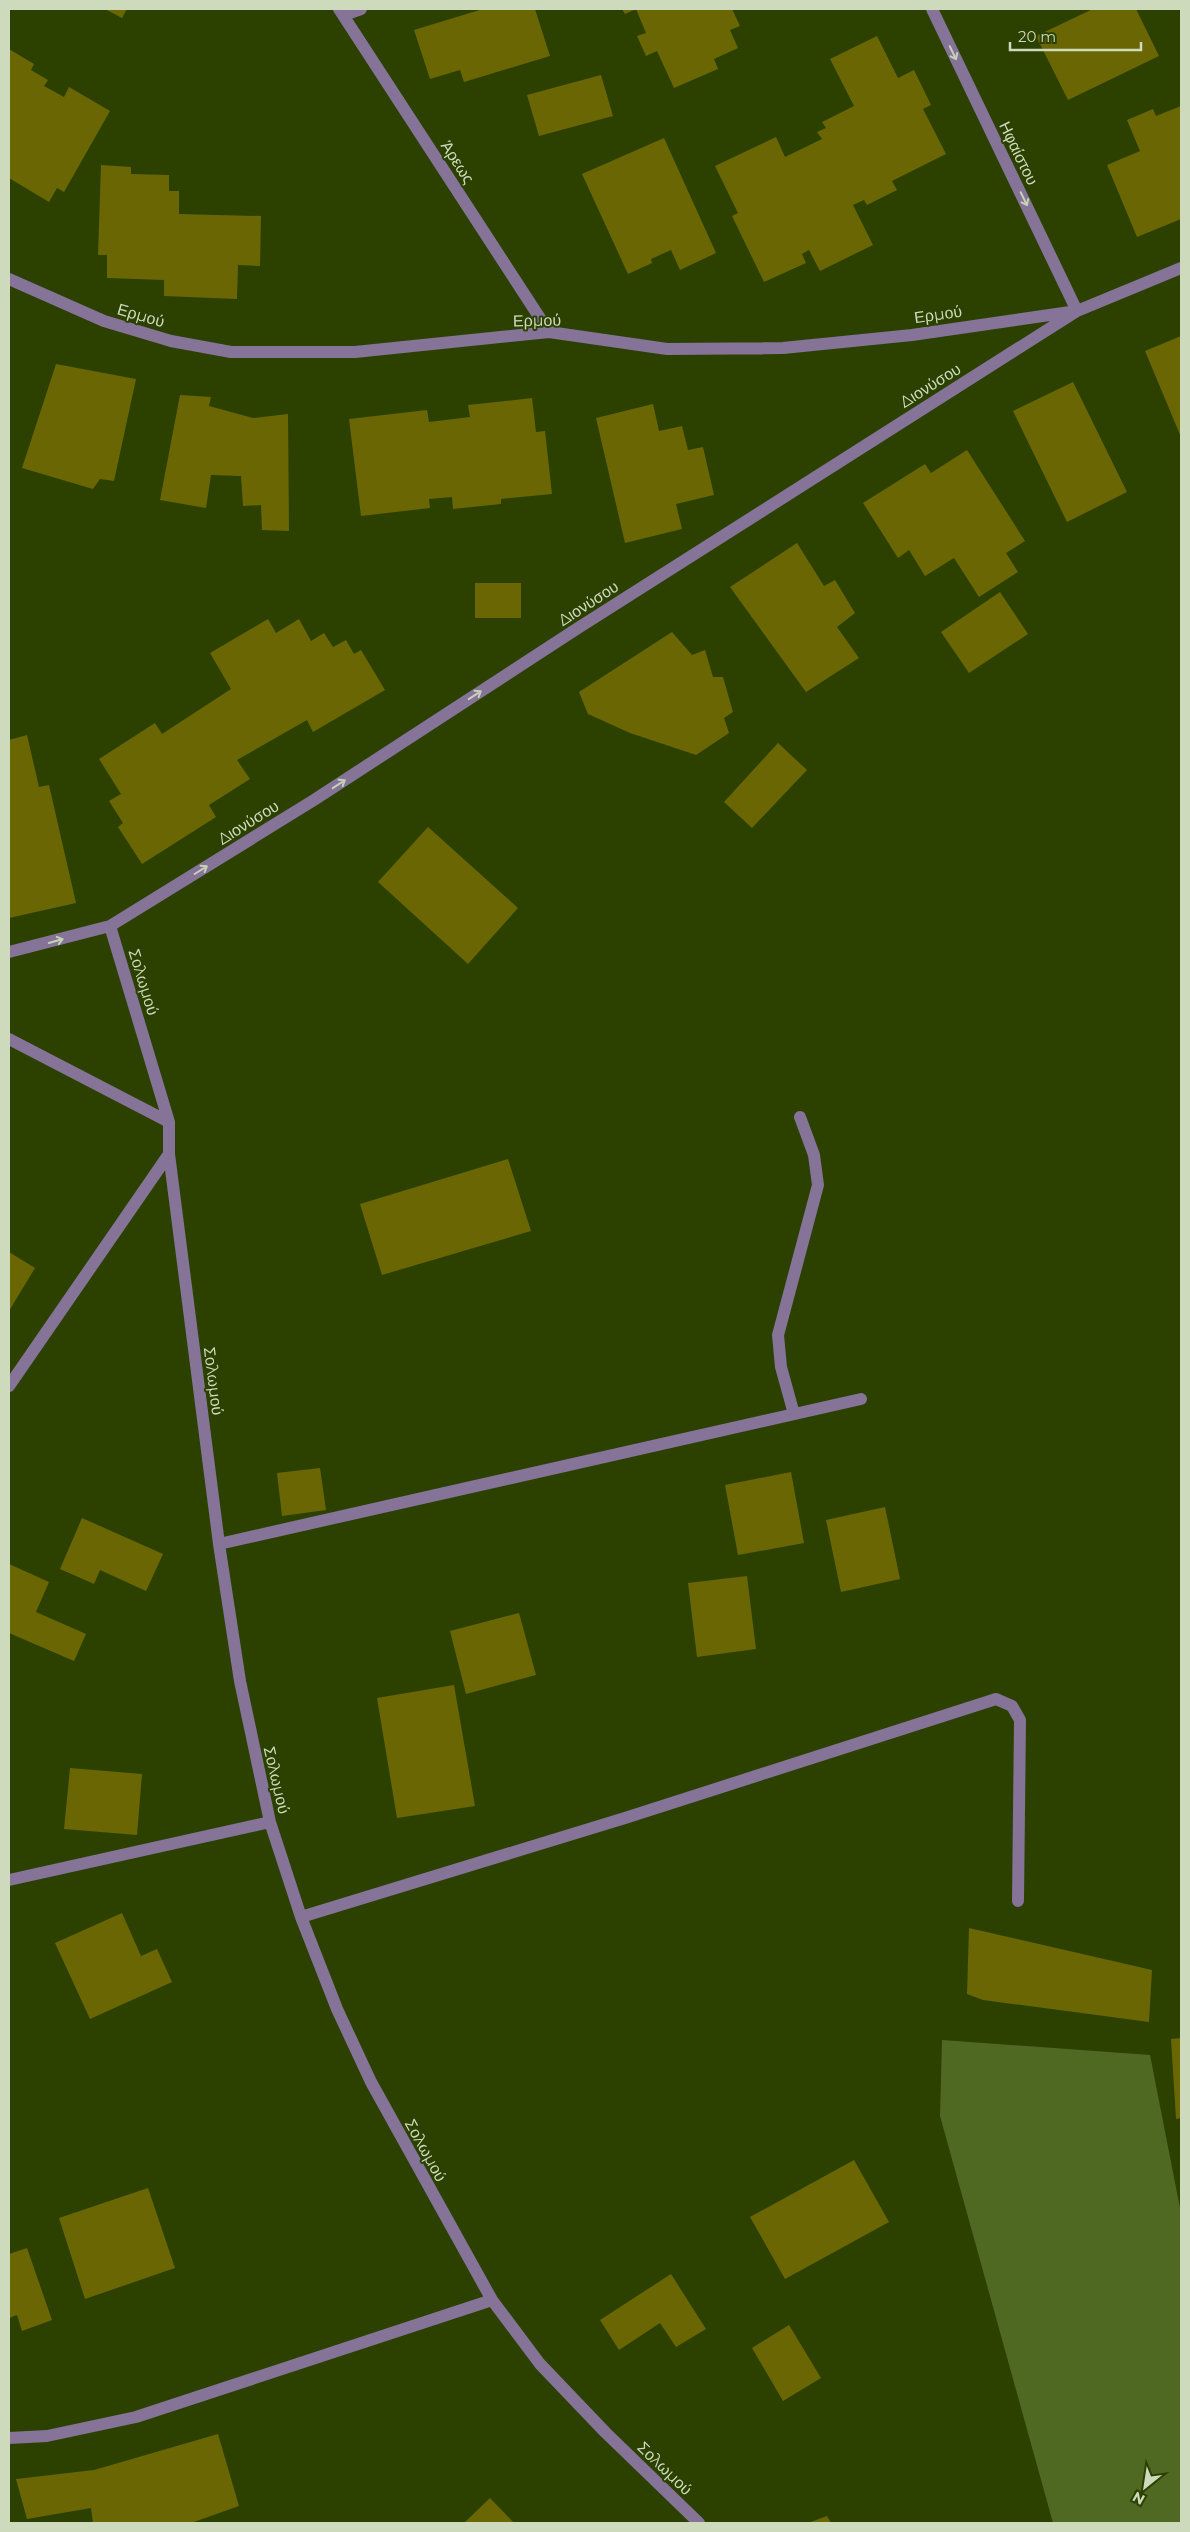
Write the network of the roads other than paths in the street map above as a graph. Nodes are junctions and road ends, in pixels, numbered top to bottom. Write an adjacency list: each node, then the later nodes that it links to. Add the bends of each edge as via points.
1 (361, 9): 3 (street)
2 (932, 9): 6 (street, Ηφαίστου, one-way to 6)
3 (341, 12): 7 (street, Άρεως)
4 (1181, 268): 6 (street, Διονύσου)
5 (9, 279): 7 (street, Ερμού, via 104,321 171,341 231,352 355,352)
6 (1077, 311): 7 (street, Ερμού, via 912,335 783,348 667,349); 8 (street, Διονύσου, one-way to 6, via 314,800)
7 (549, 332)
8 (110, 926): 9 (street, Διονύσου, one-way to 8); 12 (street, Σολωμού)
9 (9, 952)
10 (9, 1039): 12 (street)
11 (800, 1117): 16 (street, via 814,1155 818,1185 778,1335 781,1367)
12 (169, 1122): 13 (street, Σολωμού)
13 (169, 1154): 14 (street); 17 (street, Σολωμού)
14 (9, 1386)
15 (861, 1399): 16 (street)
16 (794, 1414): 17 (street)
17 (219, 1544): 18 (street, Σολωμού, via 240,1681)
18 (270, 1822): 19 (street); 21 (street, Σολωμού)
19 (9, 1880)
20 (1018, 1901): 21 (street, via 1020,1720 1012,1706 996,1699 626,1818)
21 (301, 1916): 22 (street, Σολωμού, via 337,2008 371,2082)
22 (492, 2300): 23 (street, via 136,2418 47,2436); 24 (street, Σολωμού, via 540,2364)
23 (9, 2438)
24 (699, 2523)

